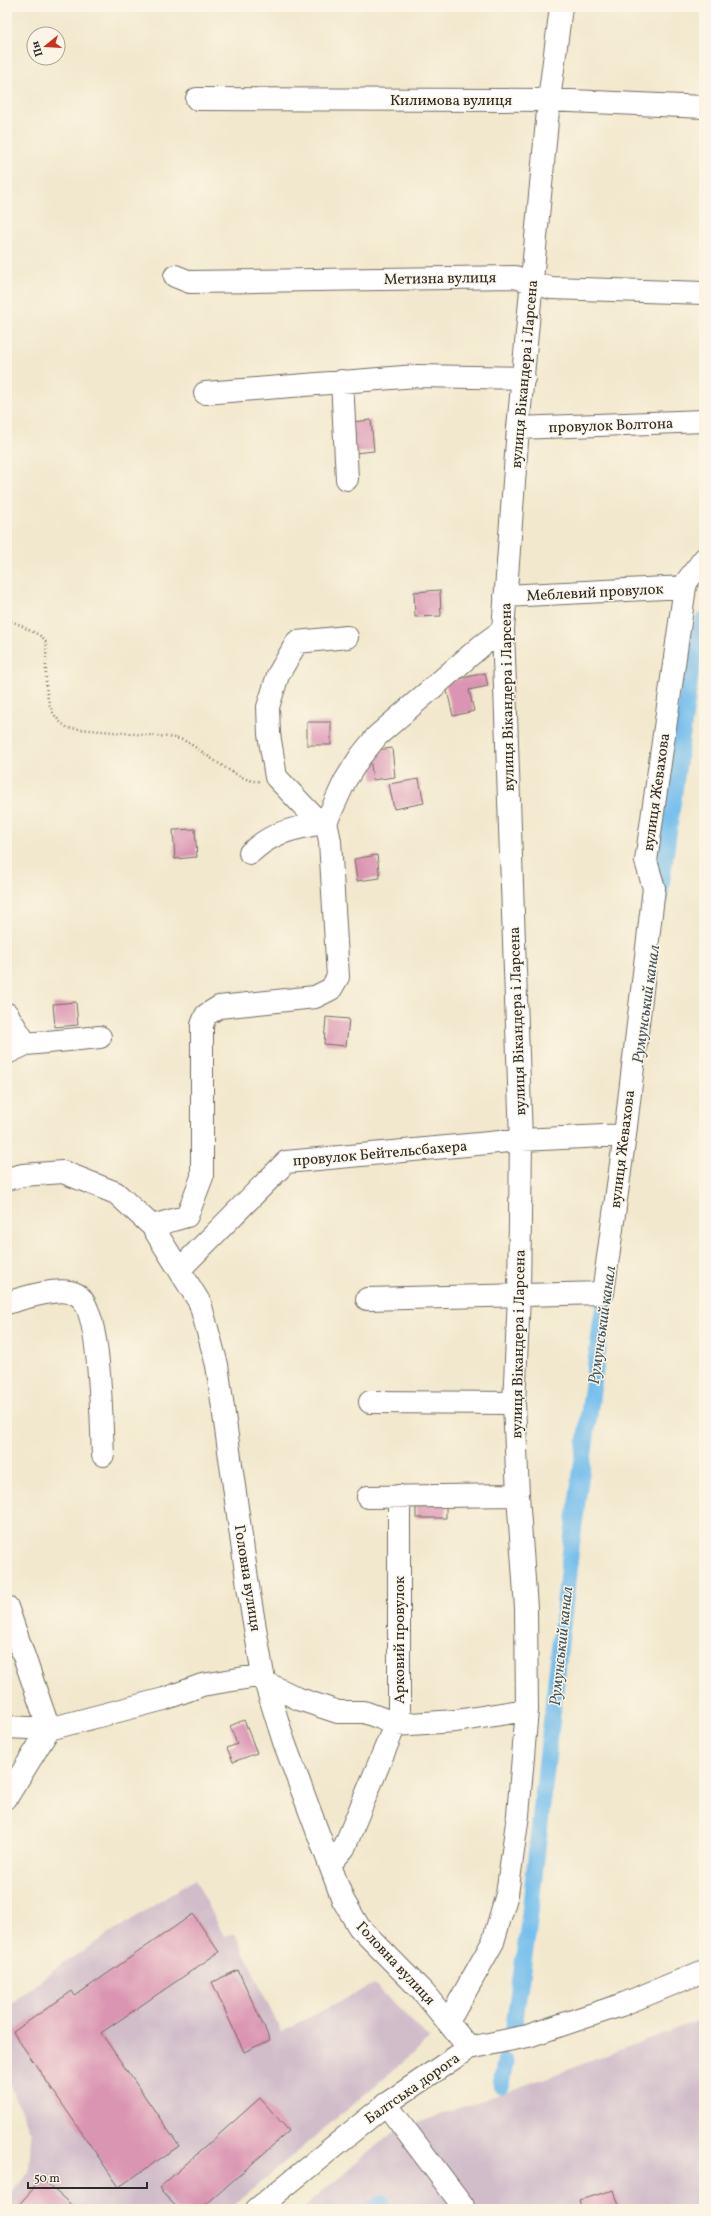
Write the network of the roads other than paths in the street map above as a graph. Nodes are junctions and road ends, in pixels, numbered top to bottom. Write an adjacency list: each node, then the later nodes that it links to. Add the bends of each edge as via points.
1 (561, 7): 3 (street, вулиця Вікандера і Ларсена)
2 (197, 99): 3 (street, Килимова вулиця)
3 (549, 100): 4 (street, Килимова вулиця); 6 (street, вулиця Вікандера і Ларсена)
4 (704, 107)
5 (174, 276): 6 (street, Метизна вулиця, via 190,282 515,277)
6 (532, 282): 7 (street, Метизна вулиця, via 551,288); 8 (street, вулиця Вікандера і Ларсена)
7 (704, 293)
8 (524, 378): 9 (street, via 416,376); 12 (street, вулиця Вікандера і Ларсена)
9 (342, 381): 10 (street); 13 (street)
10 (205, 393)
11 (704, 422): 12 (street, провулок Волтона)
12 (518, 428): 16 (street, вулиця Вікандера і Ларсена)
13 (347, 479)
14 (704, 559): 15 (street, вулиця Жевахова)
15 (685, 587): 16 (street, Меблевий провулок); 24 (street, вулиця Жевахова, via 646,861 654,888)
16 (505, 596): 17 (street, вулиця Вікандера і Ларсена)
17 (503, 630): 19 (street, via 377,736 360,756 345,781); 25 (street, вулиця Вікандера і Ларсена)
18 (347, 637): 19 (street, via 297,642 278,675 268,706 269,734 276,777 313,816)
19 (326, 822): 20 (street, via 282,832 265,839); 27 (street, via 330,841 338,977 331,989 315,997 218,1007 206,1015 202,1026 202,1177 187,1216)
20 (250, 853)
21 (7, 1014): 23 (street)
22 (100, 1037): 23 (street)
23 (16, 1048)
24 (625, 1135): 25 (street, провулок Бейтельсбахера); 29 (street, вулиця Жевахова, via 603,1293)
25 (521, 1140): 28 (street, провулок Бейтельсбахера, via 286,1162); 29 (street, вулиця Вікандера і Ларсена)
26 (7, 1179): 27 (street, Головна вулиця, via 63,1172 116,1193)
27 (152, 1226): 28 (street, Головна вулиця)
28 (180, 1269): 39 (street, Головна вулиця, via 200,1303 217,1365 249,1593)
29 (519, 1296): 30 (street); 33 (street, вулиця Вікандера і Ларсена)
30 (367, 1299)
31 (7, 1303): 34 (street, via 61,1291 75,1293 84,1300 96,1340)
32 (370, 1402): 33 (street)
33 (514, 1403): 35 (street, вулиця Вікандера і Ларсена)
34 (103, 1455)
35 (518, 1495): 36 (street); 40 (street, вулиця Вікандера і Ларсена, via 526,1608)
36 (399, 1496): 37 (street); 41 (street, Арковий провулок, via 399,1710)
37 (368, 1497)
38 (7, 1607): 43 (street)
39 (264, 1679): 41 (street, via 299,1699 338,1712 364,1712); 43 (street, via 202,1685 164,1699); 45 (street, Головна вулиця, via 284,1742)
40 (527, 1710): 41 (street, via 456,1721); 47 (street, вулиця Вікандера і Ларсена, via 518,1815 507,1894 493,1942)
41 (395, 1725): 45 (street, Арковий провулок, via 344,1848)
42 (7, 1727): 43 (street)
43 (50, 1729): 44 (street)
44 (7, 1797)
45 (330, 1864): 47 (street, Головна вулиця, via 343,1900 359,1927 424,1993)
46 (704, 1971): 48 (street, Балтська дорога, via 621,2005 528,2036)
47 (448, 2022): 48 (street, Головна вулиця)
48 (469, 2048): 49 (street, Балтська дорога)
49 (386, 2104): 50 (street, Балтська дорога); 51 (street, via 463,2206)
50 (257, 2209)
51 (459, 2209)

